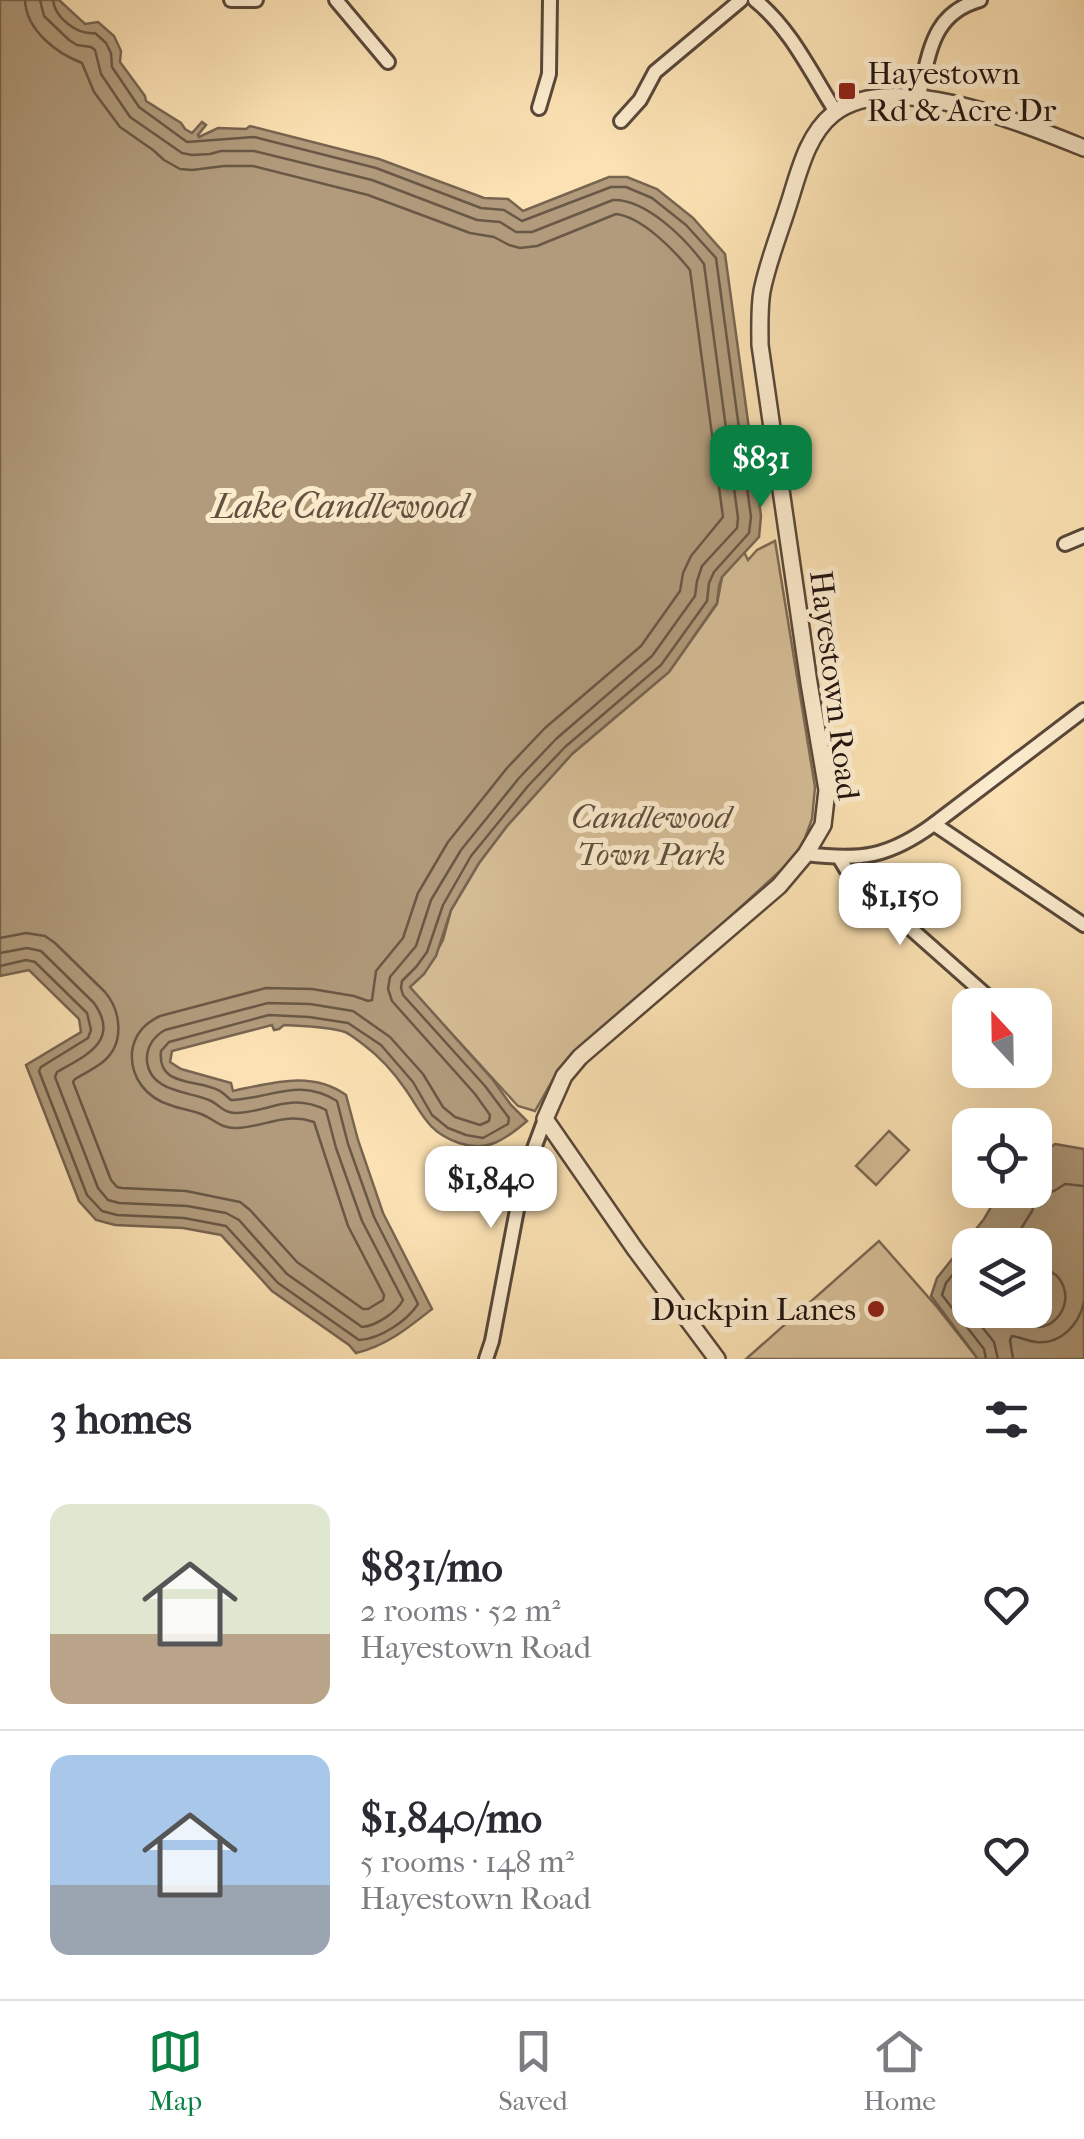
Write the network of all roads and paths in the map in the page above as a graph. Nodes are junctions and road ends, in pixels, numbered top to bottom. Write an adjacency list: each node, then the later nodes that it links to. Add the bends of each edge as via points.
1 (231, 0): 2 (street)
2 (256, 0)
3 (336, 0): 8 (street)
4 (550, 0): 10 (street, via 548,74)
5 (741, 0): 12 (street, via 655,72)
6 (755, 0): 11 (street, via 785,30)
7 (980, 0): 9 (street, via 959,6 944,21)
8 (388, 62)
9 (918, 99): 11 (street, via 885,96); 13 (street, via 1001,116)
10 (539, 108)
11 (836, 112): 18 (street, Hayestown Road, via 810,143 768,268 760,318 827,790 824,826)
12 (621, 120)
13 (1084, 148)
14 (1084, 536): 15 (street)
15 (1065, 544)
16 (1084, 710): 17 (street)
17 (934, 824): 19 (street, via 874,856); 20 (street)
18 (806, 854): 19 (street); 22 (street, Hayestown Road, via 779,886 580,1058)
19 (840, 859): 21 (street)
20 (1081, 919)
21 (978, 988)
22 (545, 1119): 23 (street, Hayestown Road, via 523,1178); 24 (street)
23 (486, 1359)
24 (718, 1359)

